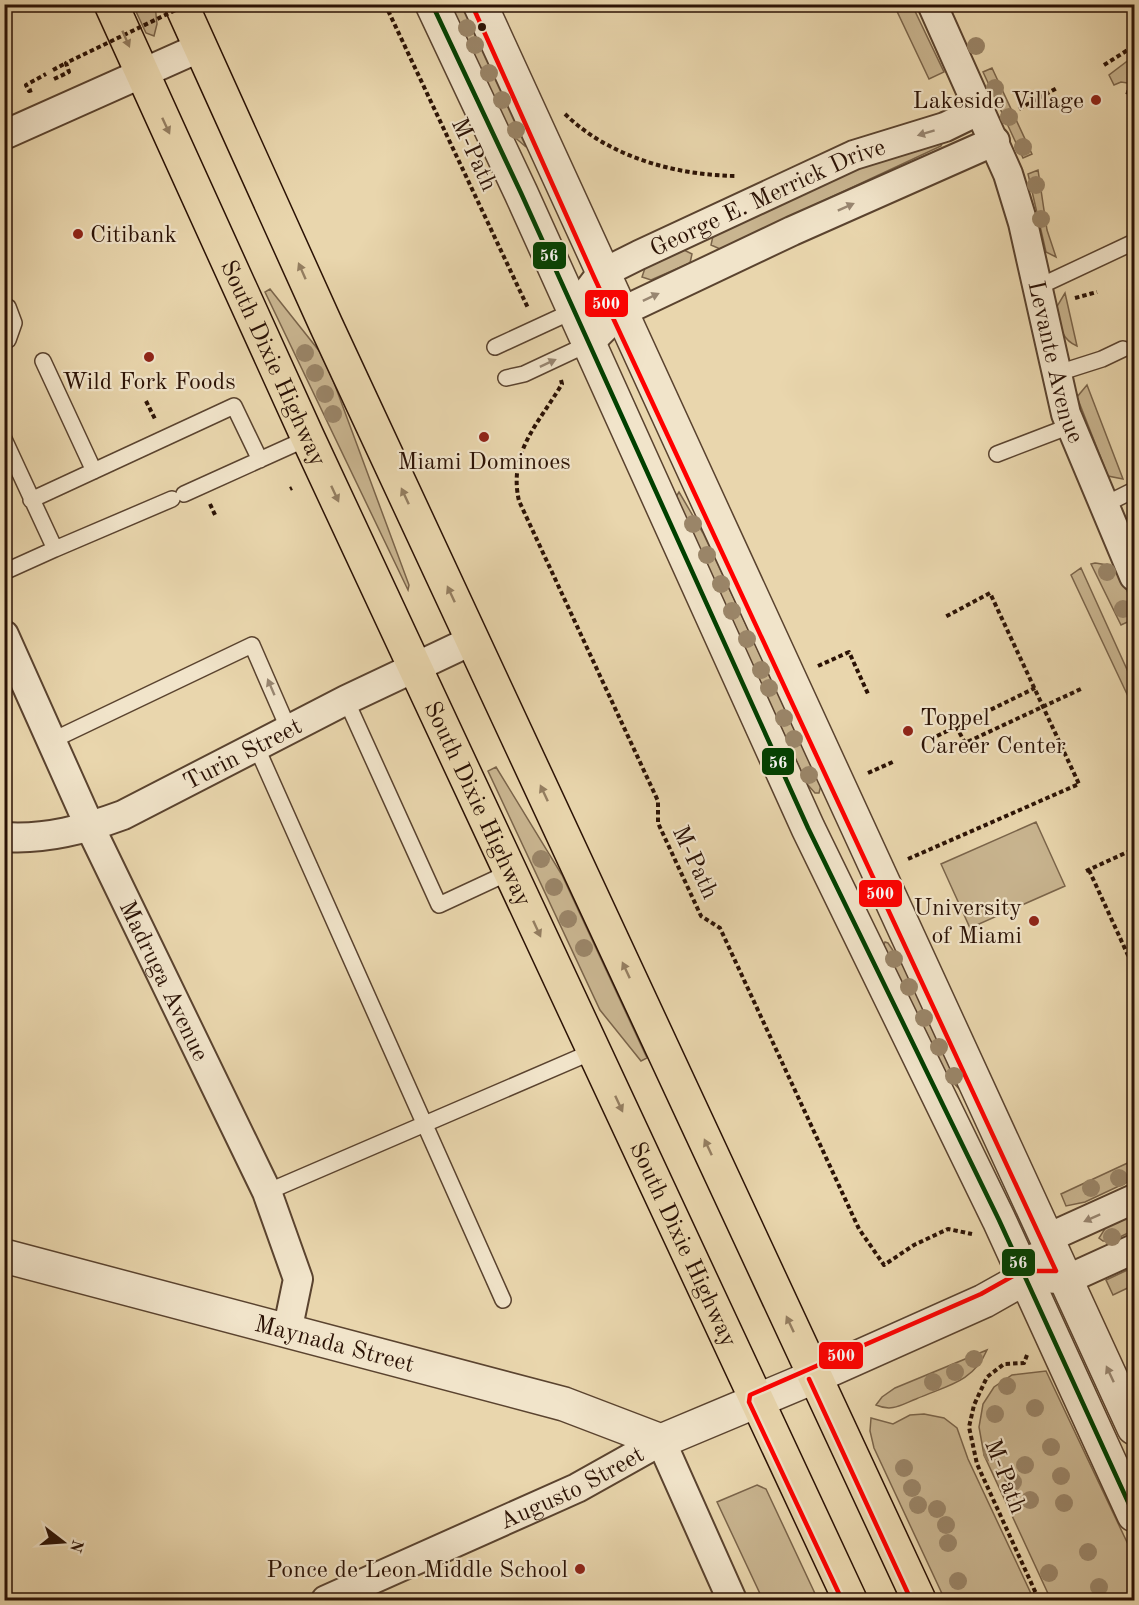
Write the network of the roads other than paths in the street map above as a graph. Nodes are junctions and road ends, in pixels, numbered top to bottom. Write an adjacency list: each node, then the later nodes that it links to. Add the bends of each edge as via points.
1 (111, 4): 7 (highway, South Dixie Highway, one-way to 7)
2 (181, 4): 6 (highway)
3 (432, 4): 17 (street)
4 (480, 4): 14 (street)
5 (932, 4): 8 (street, Levante Avenue)
6 (201, 47): 7 (street); 39 (highway, one-way to 6)
7 (142, 73): 9 (street); 27 (highway, South Dixie Highway, one-way to 27)
8 (980, 110): 10 (street, Levante Avenue); 11 (street, George E. Merrick Drive, one-way to 11, via 945,127 854,155)
9 (4, 135)
10 (995, 141): 13 (street, George E. Merrick Drive, one-way to 10); 15 (street, Levante Avenue, via 1023,224)
11 (693, 230): 13 (street); 14 (street, George E. Merrick Drive)
12 (1134, 242): 15 (lane)
13 (712, 269): 18 (street, George E. Merrick Drive, one-way to 13)
14 (601, 274): 17 (street, George E. Merrick Drive); 18 (street)
15 (1036, 288): 24 (street, Levante Avenue)
16 (8, 307): 19 (lane, via 14,323)
17 (573, 311): 20 (street); 21 (lane)
18 (619, 313): 20 (street, George E. Merrick Drive); 52 (street)
19 (6, 340)
20 (588, 344): 25 (lane, one-way to 20, via 524,374); 55 (street, via 808,828)
21 (495, 347)
22 (1123, 349): 24 (lane)
23 (43, 361): 31 (lane)
24 (1054, 374): 26 (street, Levante Avenue)
25 (506, 378)
26 (1070, 426): 29 (lane); 34 (street, Levante Avenue)
27 (309, 438): 30 (lane); 40 (highway, South Dixie Highway, one-way to 40)
28 (4, 439): 33 (lane)
29 (997, 453)
30 (260, 460): 31 (lane, via 234,406); 35 (lane)
31 (94, 471): 33 (lane)
32 (1134, 490): 34 (lane)
33 (31, 500): 35 (lane)
34 (1104, 505): 37 (street, Levante Avenue)
35 (55, 549): 36 (lane)
36 (4, 572)
37 (1134, 576)
38 (4, 635): 43 (street, Madruga Avenue)
39 (473, 640): 40 (street, Turin Street); 59 (highway, one-way to 39)
40 (415, 667): 41 (street, Turin Street); 47 (highway, South Dixie Highway)
41 (346, 700): 42 (street, Turin Street); 47 (lane, via 439,905)
42 (289, 730): 43 (lane, one-way to 43, via 252,645); 44 (street, Turin Street)
43 (51, 741): 45 (street, Madruga Avenue)
44 (256, 746): 45 (street, Turin Street, via 123,815); 49 (lane)
45 (90, 827): 46 (street, Turin Street, via 33,838); 50 (street, Madruga Avenue)
46 (4, 837)
47 (510, 872): 48 (highway, South Dixie Highway, one-way to 48)
48 (594, 1051): 49 (lane); 60 (highway, South Dixie Highway, one-way to 60)
49 (424, 1123): 50 (lane); 57 (lane)
50 (267, 1192): 58 (street, Madruga Avenue, via 298,1279)
51 (1134, 1199): 52 (street, one-way to 52)
52 (1050, 1238): 55 (street); 56 (street)
53 (1134, 1249): 56 (street)
54 (4, 1256): 58 (street, Maynada Street)
55 (1025, 1278): 56 (street); 59 (street, Augusto Street, via 984,1301); 63 (street)
56 (1068, 1279): 61 (street, one-way to 56)
57 (503, 1300)
58 (287, 1332): 62 (street, Maynada Street, via 564,1404)
59 (816, 1377): 60 (street, Augusto Street); 67 (highway)
60 (756, 1399): 62 (street, Augusto Street); 66 (highway, South Dixie Highway)
61 (1134, 1428)
62 (661, 1441): 64 (street, Augusto Street, via 577,1488); 65 (street)
63 (1134, 1515)
64 (326, 1600)
65 (732, 1600)
66 (850, 1600)
67 (919, 1600)

